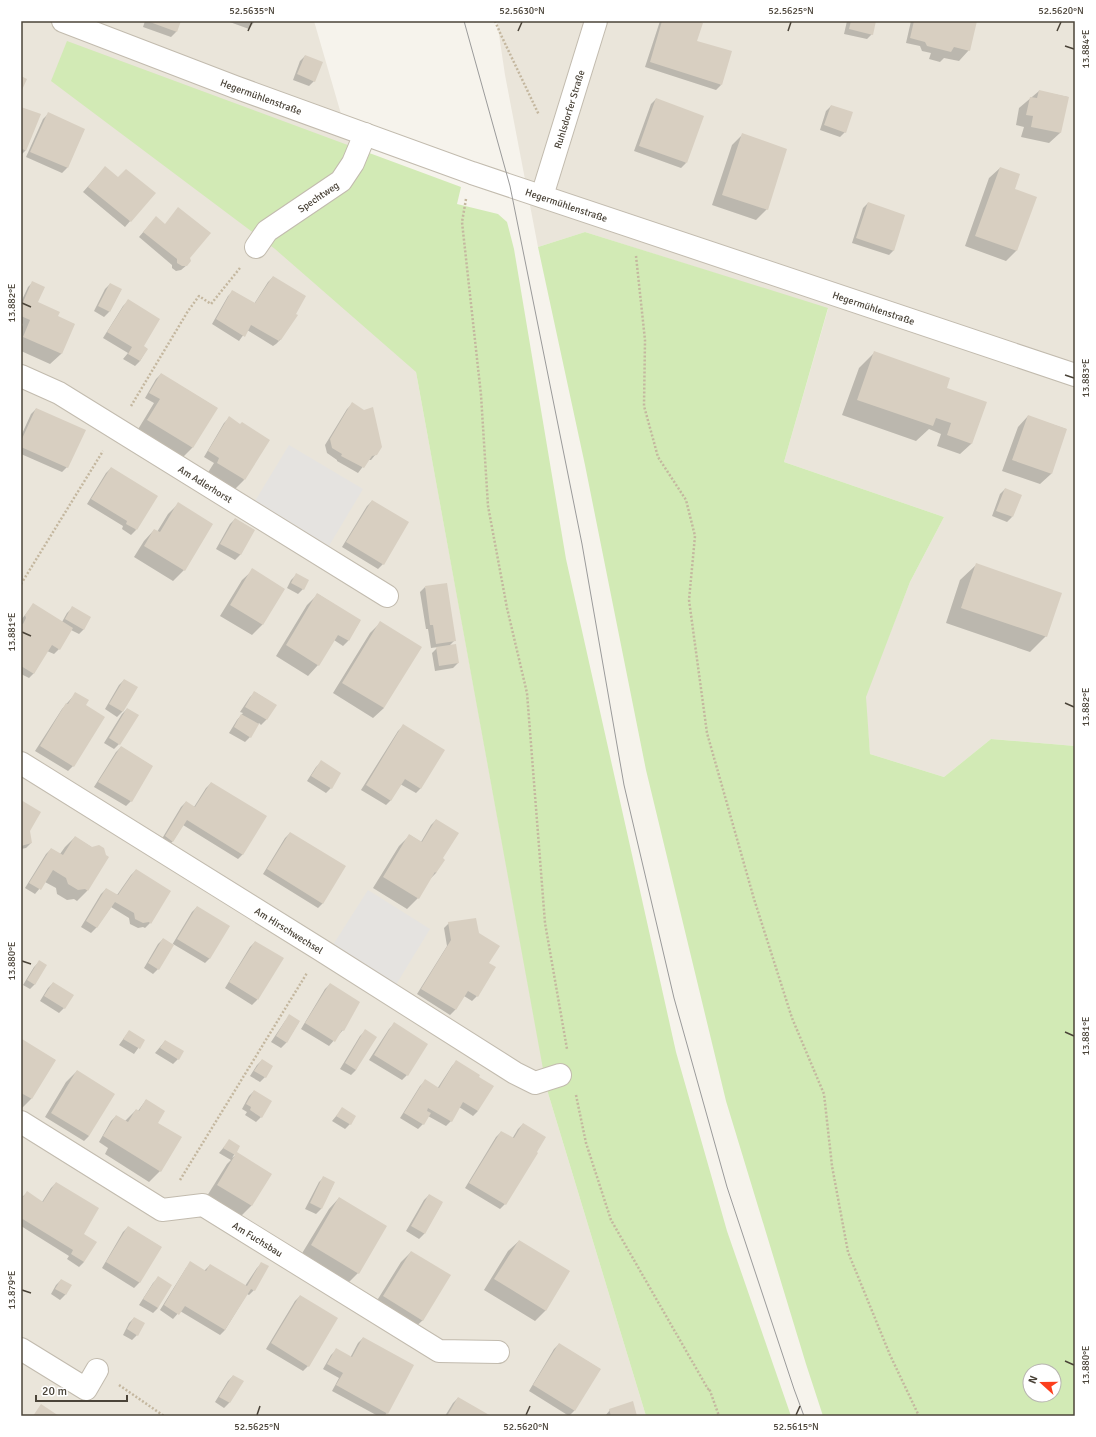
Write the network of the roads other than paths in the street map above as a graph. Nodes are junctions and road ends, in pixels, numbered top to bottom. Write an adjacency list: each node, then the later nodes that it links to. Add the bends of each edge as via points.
1 (63, 21): 3 (street, Hegermühlenstraße)
2 (596, 21): 4 (street, Ruhlsdorfer Straße)
3 (365, 134): 4 (street, Hegermühlenstraße); 5 (street, Spechtweg, via 353,164 341,181 267,231)
4 (542, 196): 6 (street, Hegermühlenstraße)
5 (256, 247)
6 (1075, 375)
7 (21, 376): 8 (street, Am Adlerhorst, via 59,393)
8 (387, 596)
9 (21, 763): 10 (street, Am Hirschwechsel, via 515,1073 535,1083)
10 (566, 1074)
11 (21, 1122): 13 (street, Am Fuchsbau, via 162,1210 203,1205 439,1351)
12 (21, 1349): 14 (street, via 86,1389)
13 (498, 1352)
14 (97, 1370)

